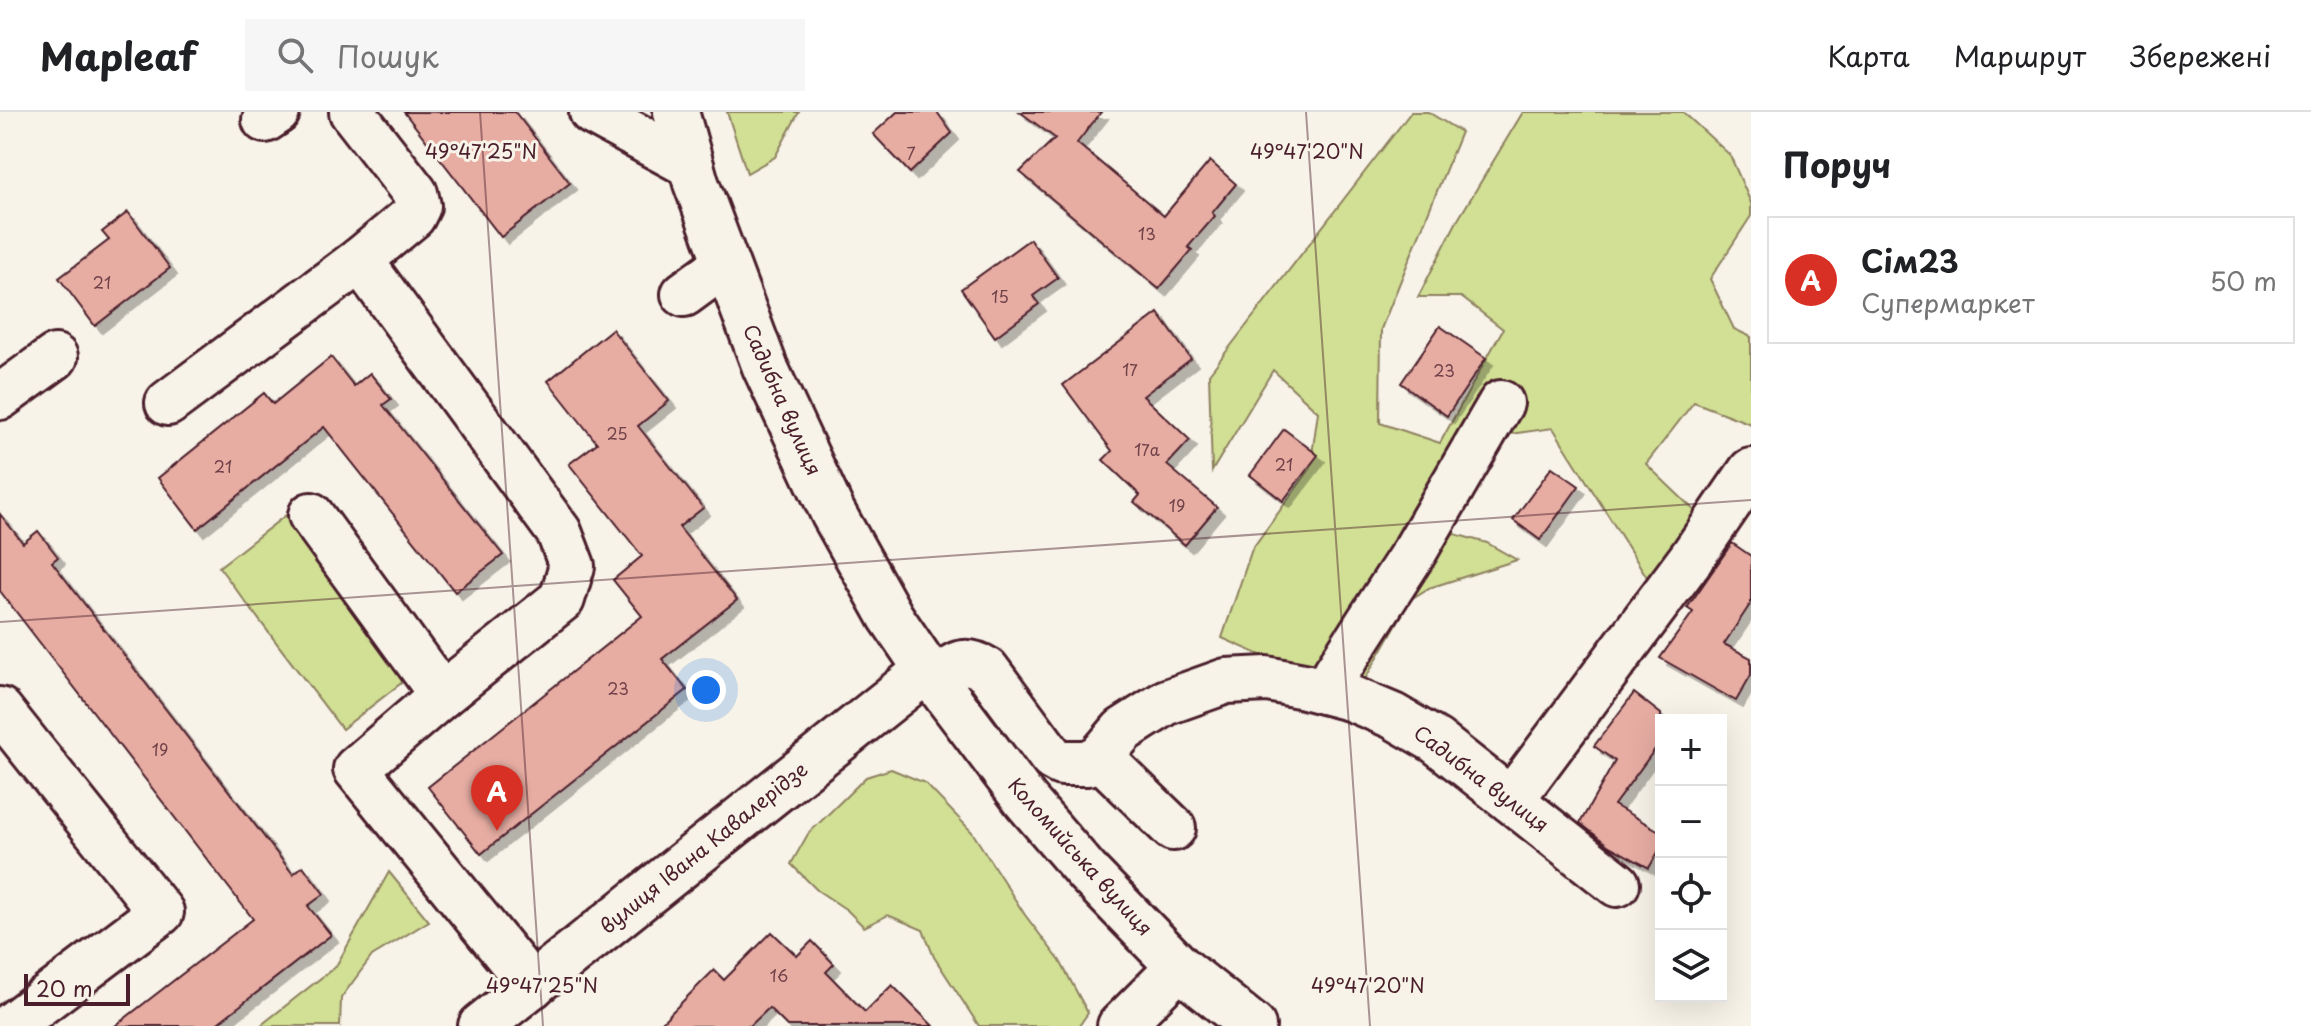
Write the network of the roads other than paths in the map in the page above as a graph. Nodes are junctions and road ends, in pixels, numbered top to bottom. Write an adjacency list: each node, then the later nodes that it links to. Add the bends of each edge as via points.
1 (352, 112): 5 (street, via 415,193 418,206)
2 (592, 112): 4 (street)
3 (676, 112): 4 (street, Садибна вулиця)
4 (690, 165): 6 (street, Садибна вулиця)
5 (360, 260): 10 (street); 16 (street, via 559,532 572,566 562,599)
6 (725, 264): 7 (street); 14 (street, Садибна вулиця, via 765,367 833,513)
7 (684, 294)
8 (55, 357): 9 (street)
9 (0, 397)
10 (168, 403)
11 (1501, 403): 15 (street, via 1416,549)
12 (1751, 471): 19 (street)
13 (311, 515): 16 (street)
14 (931, 676): 18 (street, via 963,662 975,663 987,670 1052,758 1076,765); 22 (street, Коломийська вулиця, via 1026,801); 23 (street, вулиця Івана Кавалерідзе)
15 (1324, 691): 18 (street, Садибна вулиця, via 1267,679 1226,681 1167,702 1123,730); 19 (street, Садибна вулиця, via 1393,716 1436,741)
16 (442, 695): 23 (street, via 356,769)
17 (0, 710): 24 (street, via 161,912)
18 (1100, 757): 20 (street)
19 (1511, 800): 21 (street, Садибна вулиця)
20 (1173, 828)
21 (1617, 884)
22 (1179, 967): 26 (street); 27 (street, Коломийська вулиця)
23 (532, 986): 25 (street, вулиця Івана Кавалерідзе)
24 (10, 1026)
25 (481, 1026)
26 (1120, 1026)
27 (1253, 1026)

